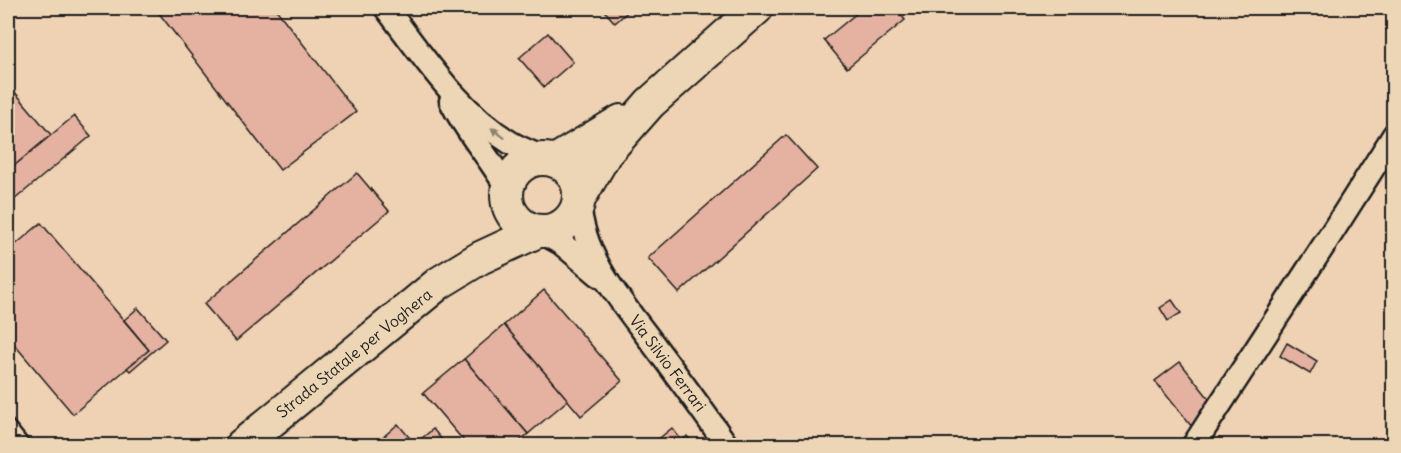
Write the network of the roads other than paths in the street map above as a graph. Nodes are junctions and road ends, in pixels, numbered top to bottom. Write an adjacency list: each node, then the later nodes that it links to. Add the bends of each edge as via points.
1 (386, 8): 3 (street)
2 (757, 8): 4 (main road, Strada Statale per Voghera)
3 (441, 81): 6 (street, one-way to 3, via 511,143); 7 (street)
4 (650, 103): 6 (main road, Strada Statale per Voghera); 8 (main road, Strada Statale per Voghera, via 605,154)
5 (1394, 135): 16 (street)
6 (552, 160): 7 (main road, Strada Statale per Voghera, via 531,161 520,167); 8 (main road, via 573,175)
7 (507, 194): 9 (main road, via 511,213 529,229); 11 (main road, Strada Statale per Voghera, via 491,228)
8 (579, 200): 9 (main road, Strada Statale per Voghera, via 572,218 563,226); 10 (street, Via Silvio Ferrari, via 585,237)
9 (539, 231): 10 (street, Via Silvio Ferrari, via 561,243); 11 (main road, Strada Statale per Voghera, via 480,258)
10 (607, 281): 15 (street, Via Silvio Ferrari)
11 (439, 283): 14 (main road, Strada Statale per Voghera)
12 (8, 425): 13 (lane)
13 (25, 446)
14 (241, 446)
15 (727, 446)
16 (1192, 446)

